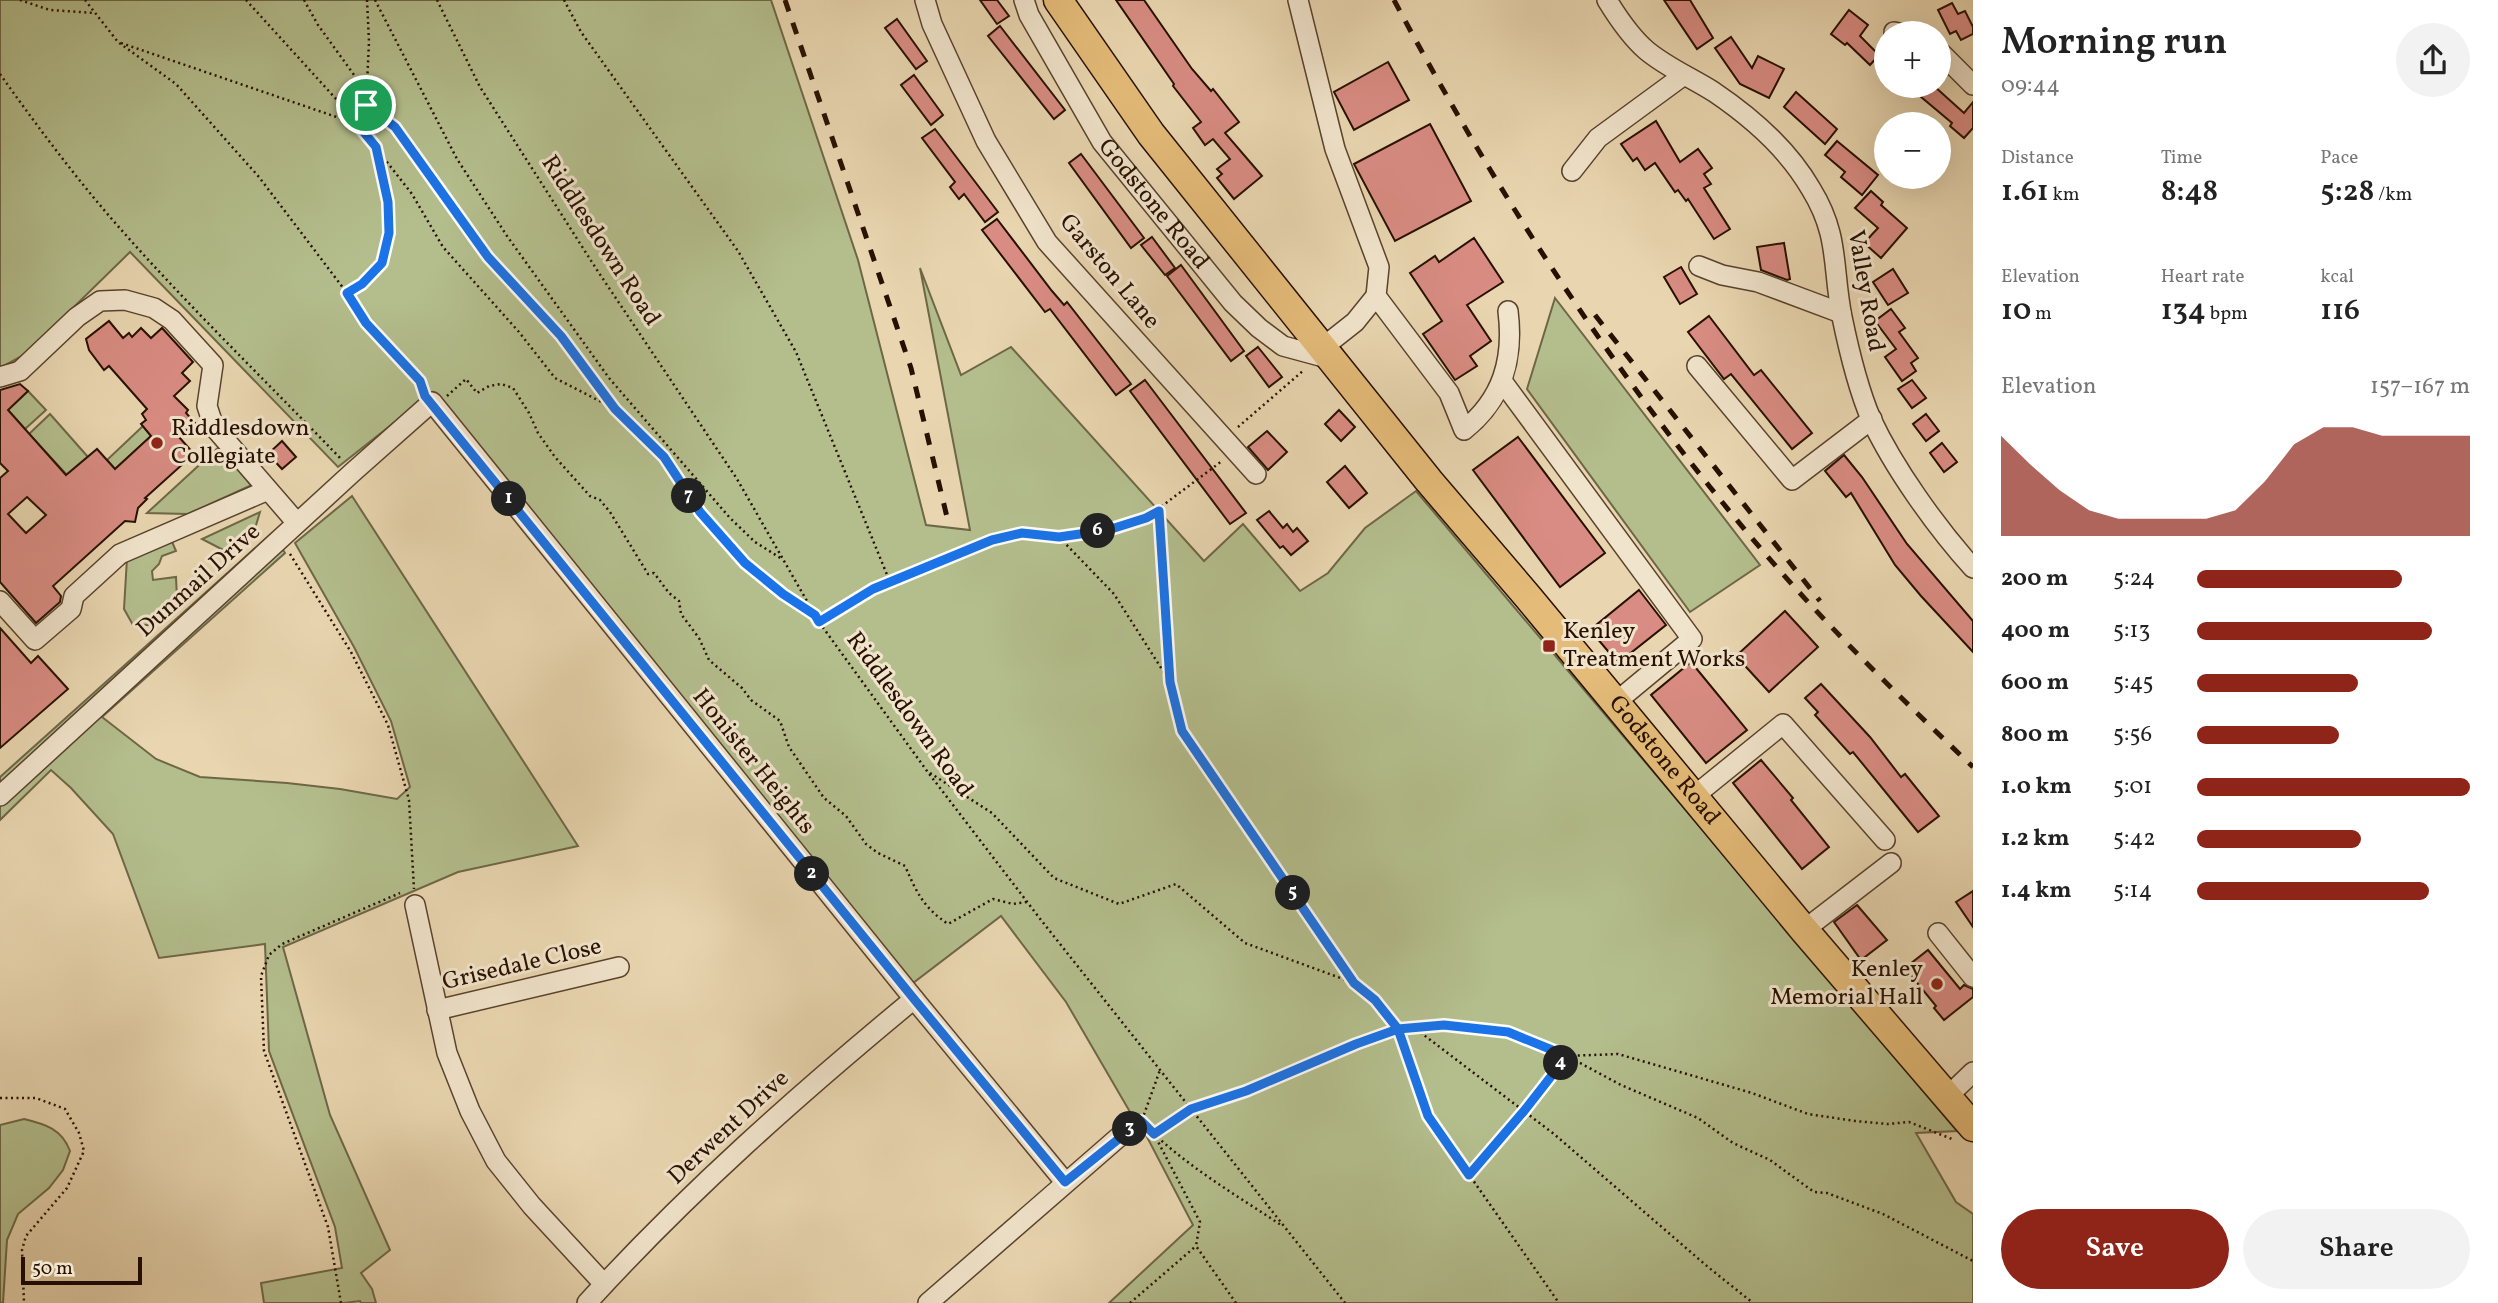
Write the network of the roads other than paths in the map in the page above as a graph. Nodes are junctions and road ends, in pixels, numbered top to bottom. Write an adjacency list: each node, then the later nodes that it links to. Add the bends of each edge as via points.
1 (925, 0): 20 (street, Garston Lane, via 986,141 1047,242)
2 (1024, 0): 14 (street, Godstone Road, via 1102,142 1233,303 1283,346)
3 (1058, 0): 14 (highway, Godstone Road, via 1143,124)
4 (1298, 0): 11 (street, via 1335,149 1379,267)
5 (1607, 0): 7 (street, Valley Road, via 1647,51)
6 (1951, 64): 8 (street)
7 (1684, 75): 9 (street, via 1598,138); 13 (street, Valley Road, via 1716,93 1795,163 1828,219)
8 (1973, 85)
9 (1572, 171)
10 (1699, 266): 13 (street)
11 (1377, 296): 14 (street); 17 (street, via 1449,393 1464,430 1482,416)
12 (1508, 311): 17 (street, via 1511,334)
13 (1841, 313): 19 (street, Valley Road, via 1853,367)
14 (1327, 354): 25 (highway, Godstone Road)
15 (1697, 366): 19 (street, via 1792,480)
16 (0, 377): 21 (street, via 20,371 100,301 125,300 155,308 213,365 207,406 214,427)
17 (1502, 381): 25 (street, via 1692,639)
18 (434, 405): 22 (street, Dunmail Drive); 35 (street, Honister Heights)
19 (1872, 419): 23 (street, Valley Road, via 1914,494)
20 (1256, 474)
21 (268, 490): 22 (street); 24 (street, via 120,554 74,596 71,609 36,640)
22 (297, 523): 26 (street, Dunmail Drive)
23 (1973, 568)
24 (0, 601)
25 (1616, 702): 27 (highway, Godstone Road)
26 (0, 796)
27 (1693, 797): 28 (street, via 1783,724); 31 (highway, Godstone Road)
28 (1885, 840)
29 (1891, 863): 31 (street)
30 (409, 899): 36 (street)
31 (1804, 930): 38 (highway, Godstone Road)
32 (1938, 933): 34 (street)
33 (619, 967): 36 (street, Grisedale Close)
34 (1973, 977)
35 (914, 999): 41 (street, Honister Heights); 42 (street, Derwent Drive, via 810,1085)
36 (437, 1010): 42 (street, via 452,1065 496,1161)
37 (1973, 1072): 38 (street)
38 (1947, 1097): 39 (highway, Godstone Road)
39 (1963, 1133)
40 (1120, 1136): 41 (street)
41 (1065, 1182): 44 (street)
42 (604, 1284): 43 (street, Derwent Drive)
43 (587, 1303)
44 (928, 1303)

